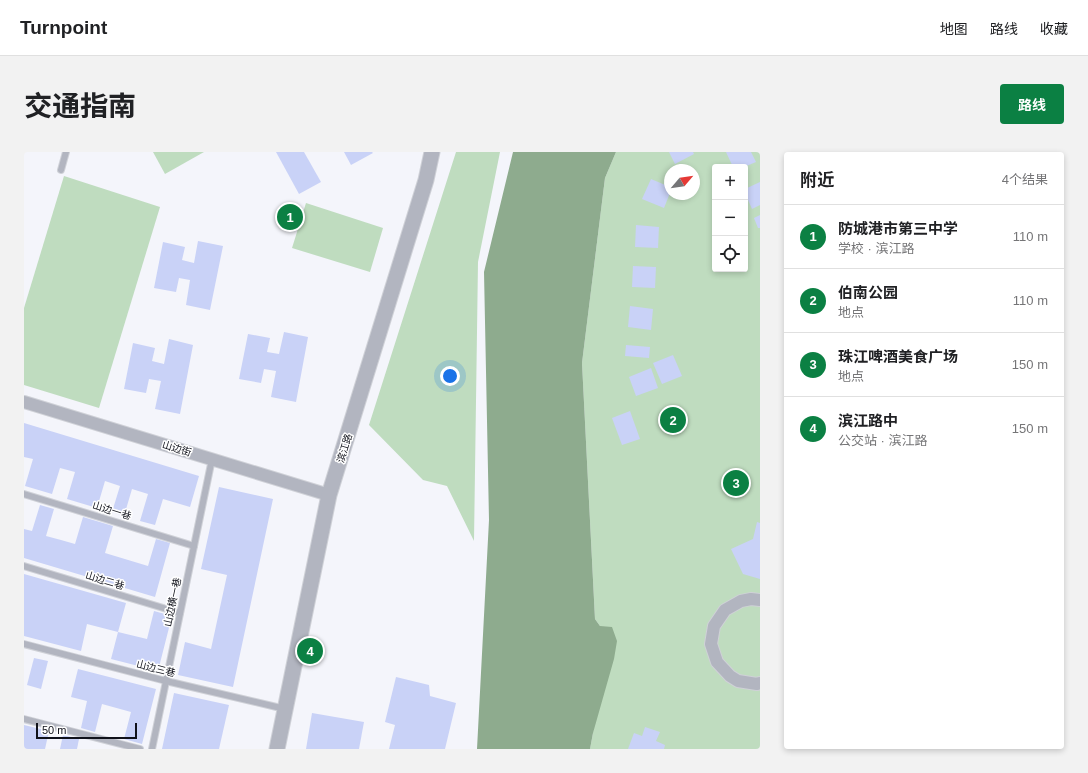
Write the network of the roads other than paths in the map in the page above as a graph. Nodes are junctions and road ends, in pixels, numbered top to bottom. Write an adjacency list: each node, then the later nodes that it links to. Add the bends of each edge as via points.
1 (66, 152): 3 (lane)
2 (432, 152): 7 (street, 滨江路, via 426,180)
3 (61, 170)
4 (24, 402): 5 (street, 山边街)
5 (212, 459): 7 (street, 山边街); 8 (lane, 山边横一巷)
6 (24, 494): 8 (lane, 山边一巷)
7 (329, 495): 15 (street, 滨江路)
8 (194, 546): 11 (lane, 山边横一巷)
9 (24, 566): 11 (lane, 山边二巷)
10 (760, 600): 14 (street, via 742,601 725,610 714,626 711,644 717,662 730,676 738,681)
11 (180, 613): 13 (lane, 山边横一巷)
12 (24, 644): 13 (lane, 山边三巷)
13 (166, 682): 15 (lane, 山边三巷); 18 (lane, 山边横一巷)
14 (760, 683)
15 (285, 709): 19 (street, 滨江路)
16 (24, 719): 17 (lane)
17 (140, 749)
18 (152, 749)
19 (276, 749)

